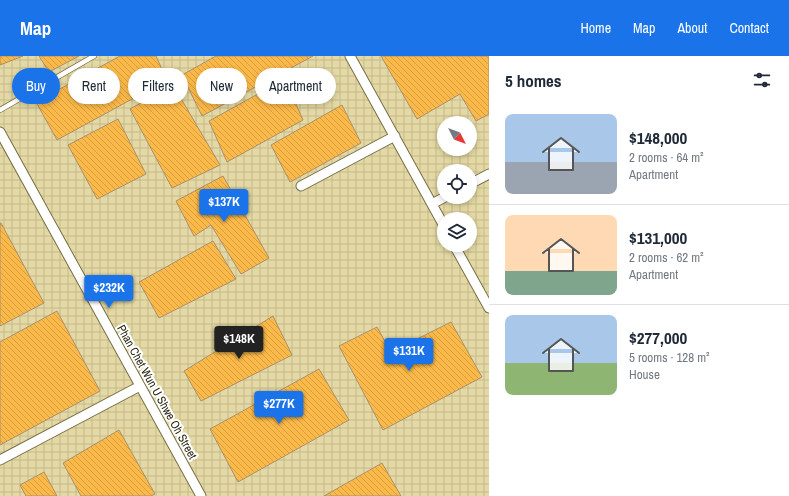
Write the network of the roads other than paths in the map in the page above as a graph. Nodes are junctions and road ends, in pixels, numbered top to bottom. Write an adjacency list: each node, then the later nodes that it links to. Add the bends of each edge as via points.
1 (94, 56): 3 (lane)
2 (350, 56): 5 (street)
3 (0, 110)
4 (0, 132): 14 (street, Phan Chet Wun U Shwe Oh Street)
5 (394, 136): 8 (street); 10 (street)
6 (489, 174): 7 (street)
7 (477, 180)
8 (301, 186)
9 (437, 201): 10 (street)
10 (432, 204): 11 (street)
11 (437, 213)
12 (458, 252): 13 (street)
13 (489, 308)
14 (140, 386): 15 (street); 16 (street, Phan Chet Wun U Shwe Oh Street)
15 (0, 460)
16 (201, 496)

